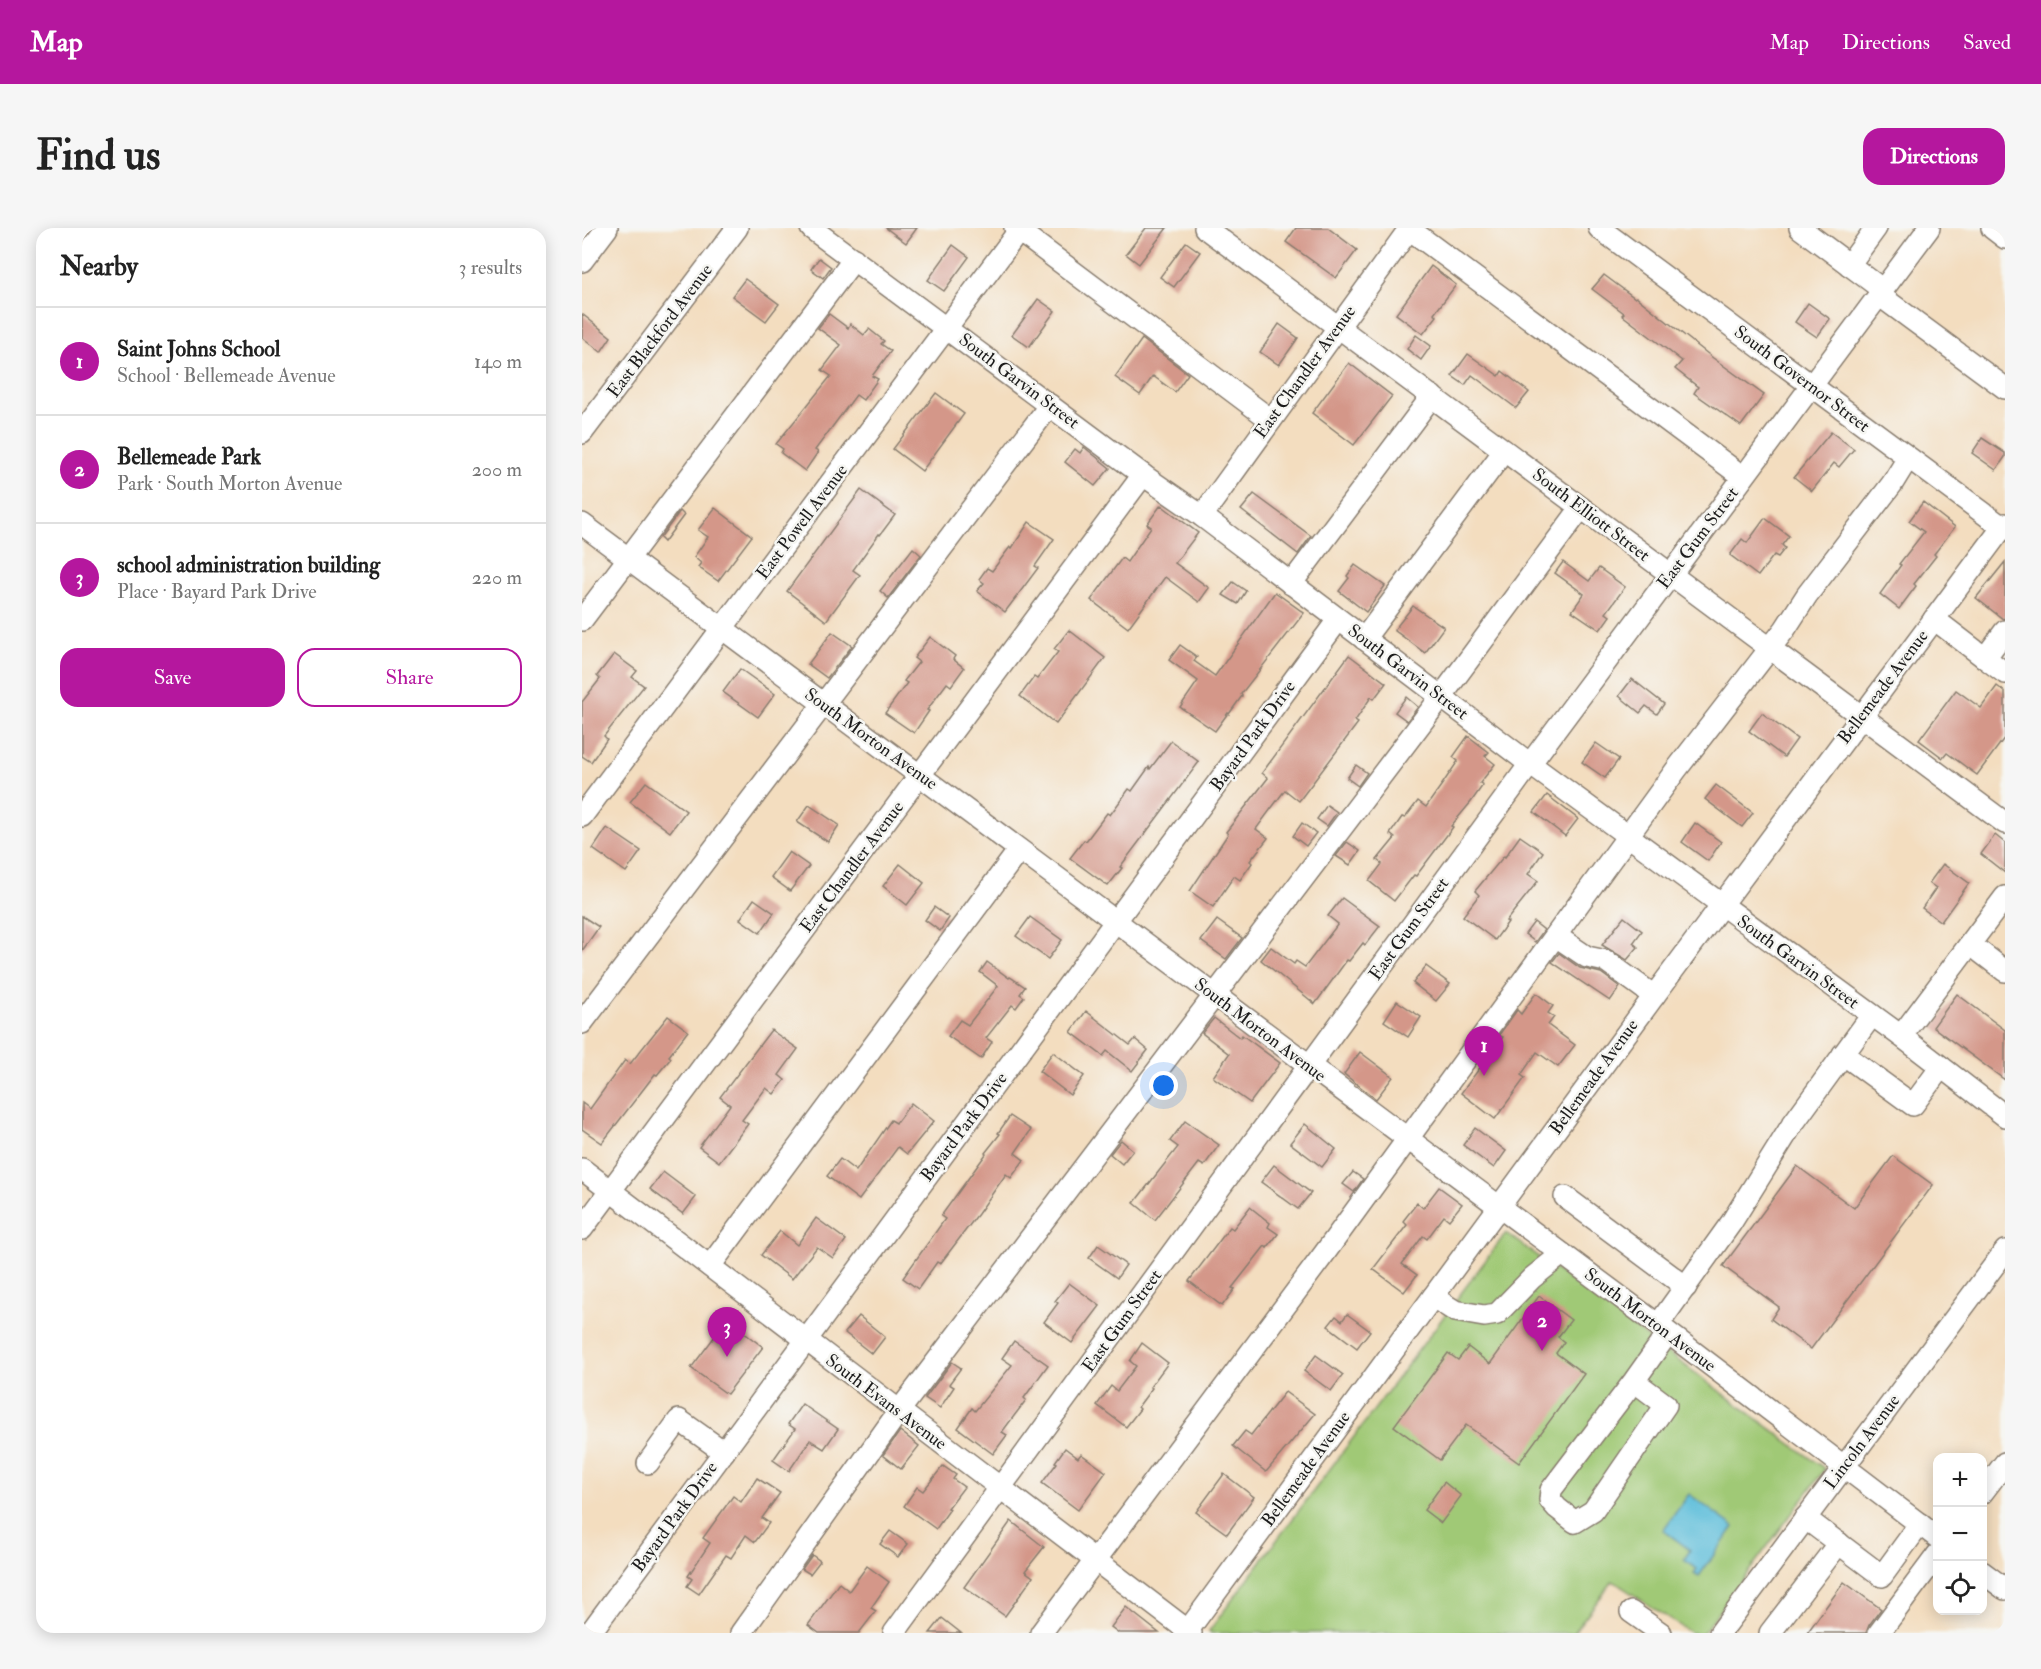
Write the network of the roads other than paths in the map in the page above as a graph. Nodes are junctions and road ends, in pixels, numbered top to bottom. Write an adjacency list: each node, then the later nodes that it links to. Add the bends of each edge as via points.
1 (607, 228): 14 (street)
2 (737, 228): 24 (street, East Blackford Avenue)
3 (811, 228): 13 (street, South Garvin Street)
4 (1205, 228): 17 (street, South Elliott Street)
5 (1409, 228): 17 (street, East Chandler Avenue); 28 (street)
6 (1599, 228): 19 (street, South Governor Street)
7 (1800, 228): 15 (street)
8 (1876, 228): 15 (street)
9 (1929, 228): 16 (street, East Gum Street)
10 (1992, 228): 12 (street)
11 (1019, 229): 18 (street, East Powell Avenue); 23 (street)
12 (2005, 238)
13 (854, 259): 18 (street, South Garvin Street); 33 (street)
14 (582, 261)
15 (1849, 265): 16 (street)
16 (1881, 293): 19 (street, East Gum Street); 20 (street)
17 (1338, 326): 21 (street, South Elliott Street); 23 (street, East Chandler Avenue)
18 (948, 328): 22 (street, South Garvin Street); 39 (street, East Powell Avenue)
19 (1812, 386): 26 (street, South Governor Street); 28 (street, East Gum Street)
20 (2005, 388)
21 (1432, 396): 25 (street, South Elliott Street); 35 (street)
22 (1050, 405): 27 (street, South Garvin Street); 46 (street)
23 (1271, 420): 30 (street, East Chandler Avenue)
24 (582, 433)
25 (1504, 451): 29 (street, South Elliott Street); 41 (street)
26 (1908, 458): 32 (street, South Governor Street); 42 (street)
27 (1143, 475): 30 (street, South Garvin Street); 49 (street, East Chandler Avenue)
28 (1743, 477): 34 (street, East Gum Street)
29 (1581, 508): 34 (street, South Elliott Street); 45 (street)
30 (1202, 516): 35 (street, South Garvin Street)
31 (582, 524): 33 (street, South Morton Avenue)
32 (2004, 527): 36 (street, Bellemeade Avenue)
33 (628, 559): 37 (street); 39 (street, South Morton Avenue)
34 (1671, 574): 42 (street, South Elliott Street); 48 (street, East Gum Street)
35 (1291, 584): 38 (street, South Garvin Street)
36 (1934, 619): 43 (street); 47 (street, Bellemeade Avenue)
37 (582, 620)
38 (1338, 620): 41 (street, South Garvin Street); 56 (street, Bayard Park Drive)
39 (723, 629): 46 (street, South Morton Avenue); 50 (street, East Powell Avenue)
40 (2005, 631): 43 (street)
41 (1364, 639): 45 (street, South Garvin Street)
42 (1770, 647): 47 (street, South Elliott Street); 52 (street)
43 (1984, 658): 44 (street)
44 (2005, 674)
45 (1441, 697): 48 (street, South Garvin Street); 60 (street)
46 (824, 705): 49 (street, South Morton Avenue); 63 (street)
47 (1862, 716): 51 (street, South Elliott Street); 55 (street, Bellemeade Avenue)
48 (1530, 764): 52 (street, South Garvin Street); 66 (street, East Gum Street)
49 (920, 775): 53 (street, South Morton Avenue); 71 (street, East Chandler Avenue)
50 (582, 816)
51 (2005, 823)
52 (1629, 837): 55 (street, South Garvin Street); 57 (street)
53 (1019, 850): 56 (street, South Morton Avenue); 77 (street)
54 (2005, 897): 58 (street)
55 (1721, 905): 61 (street, Bellemeade Avenue); 62 (street, South Garvin Street)
56 (1116, 922): 60 (street, South Morton Avenue); 81 (street, Bayard Park Drive)
57 (1556, 936): 61 (street, via 1587,957 1606,961); 69 (street)
58 (1970, 944): 59 (street); 64 (street)
59 (2005, 971)
60 (1214, 996): 66 (street, South Morton Avenue); 83 (street)
61 (1654, 996): 73 (street, Bellemeade Avenue)
62 (1872, 1015): 64 (street, South Garvin Street); 65 (street)
63 (582, 1023)
64 (1901, 1036): 67 (street, South Garvin Street)
65 (1843, 1054): 67 (street, via 1913,1105); 78 (street)
66 (1308, 1066): 69 (street, South Morton Avenue); 89 (street, East Gum Street)
67 (1941, 1067): 68 (street, South Garvin Street)
68 (2005, 1116)
69 (1407, 1138): 73 (street, South Morton Avenue); 94 (street)
70 (582, 1169): 71 (street, South Evans Avenue)
71 (611, 1191): 74 (street, East Chandler Avenue); 77 (street, South Evans Avenue)
72 (1565, 1197): 78 (street)
73 (1499, 1207): 75 (street, South Morton Avenue); 79 (street, Bellemeade Avenue)
74 (582, 1229)
75 (1562, 1254): 79 (street, via 1497,1314 1455,1311); 80 (street, South Morton Avenue)
76 (2004, 1255): 87 (street, Lincoln Avenue)
77 (710, 1266): 81 (street, South Evans Avenue)
78 (1686, 1287): 80 (street)
79 (1433, 1297): 99 (street, Bellemeade Avenue)
80 (1663, 1329): 82 (street); 87 (street, South Morton Avenue)
81 (806, 1340): 83 (street, South Evans Avenue); 84 (street, Bayard Park Drive)
82 (1634, 1382): 82 (street, via 1551,1490 1550,1500 1575,1522 1593,1511 1666,1405)
83 (899, 1412): 89 (street, South Evans Avenue); 101 (street)
84 (724, 1452): 86 (street, via 679,1420); 100 (street, Bayard Park Drive)
85 (2005, 1462): 88 (street)
86 (648, 1463)
87 (1844, 1467): 90 (street, Lincoln Avenue); 91 (street, South Morton Avenue)
88 (1987, 1487)
89 (1000, 1488): 94 (street, South Evans Avenue); 102 (street, East Gum Street)
90 (1805, 1518): 93 (street); 105 (street, Lincoln Avenue)
91 (1920, 1524): 92 (street, South Morton Avenue); 93 (street, via 1882,1576)
92 (1933, 1534)
93 (1839, 1543): 106 (street)
94 (1095, 1560): 99 (street, South Evans Avenue); 103 (street)
95 (1933, 1561): 107 (street)
96 (1987, 1575): 97 (street)
97 (2005, 1588)
98 (1631, 1612): 104 (street)
99 (1188, 1632)
100 (590, 1633)
101 (741, 1633)
102 (894, 1633)
103 (1041, 1633)
104 (1661, 1633)
105 (1720, 1633)
106 (1770, 1633)
107 (1879, 1633)

